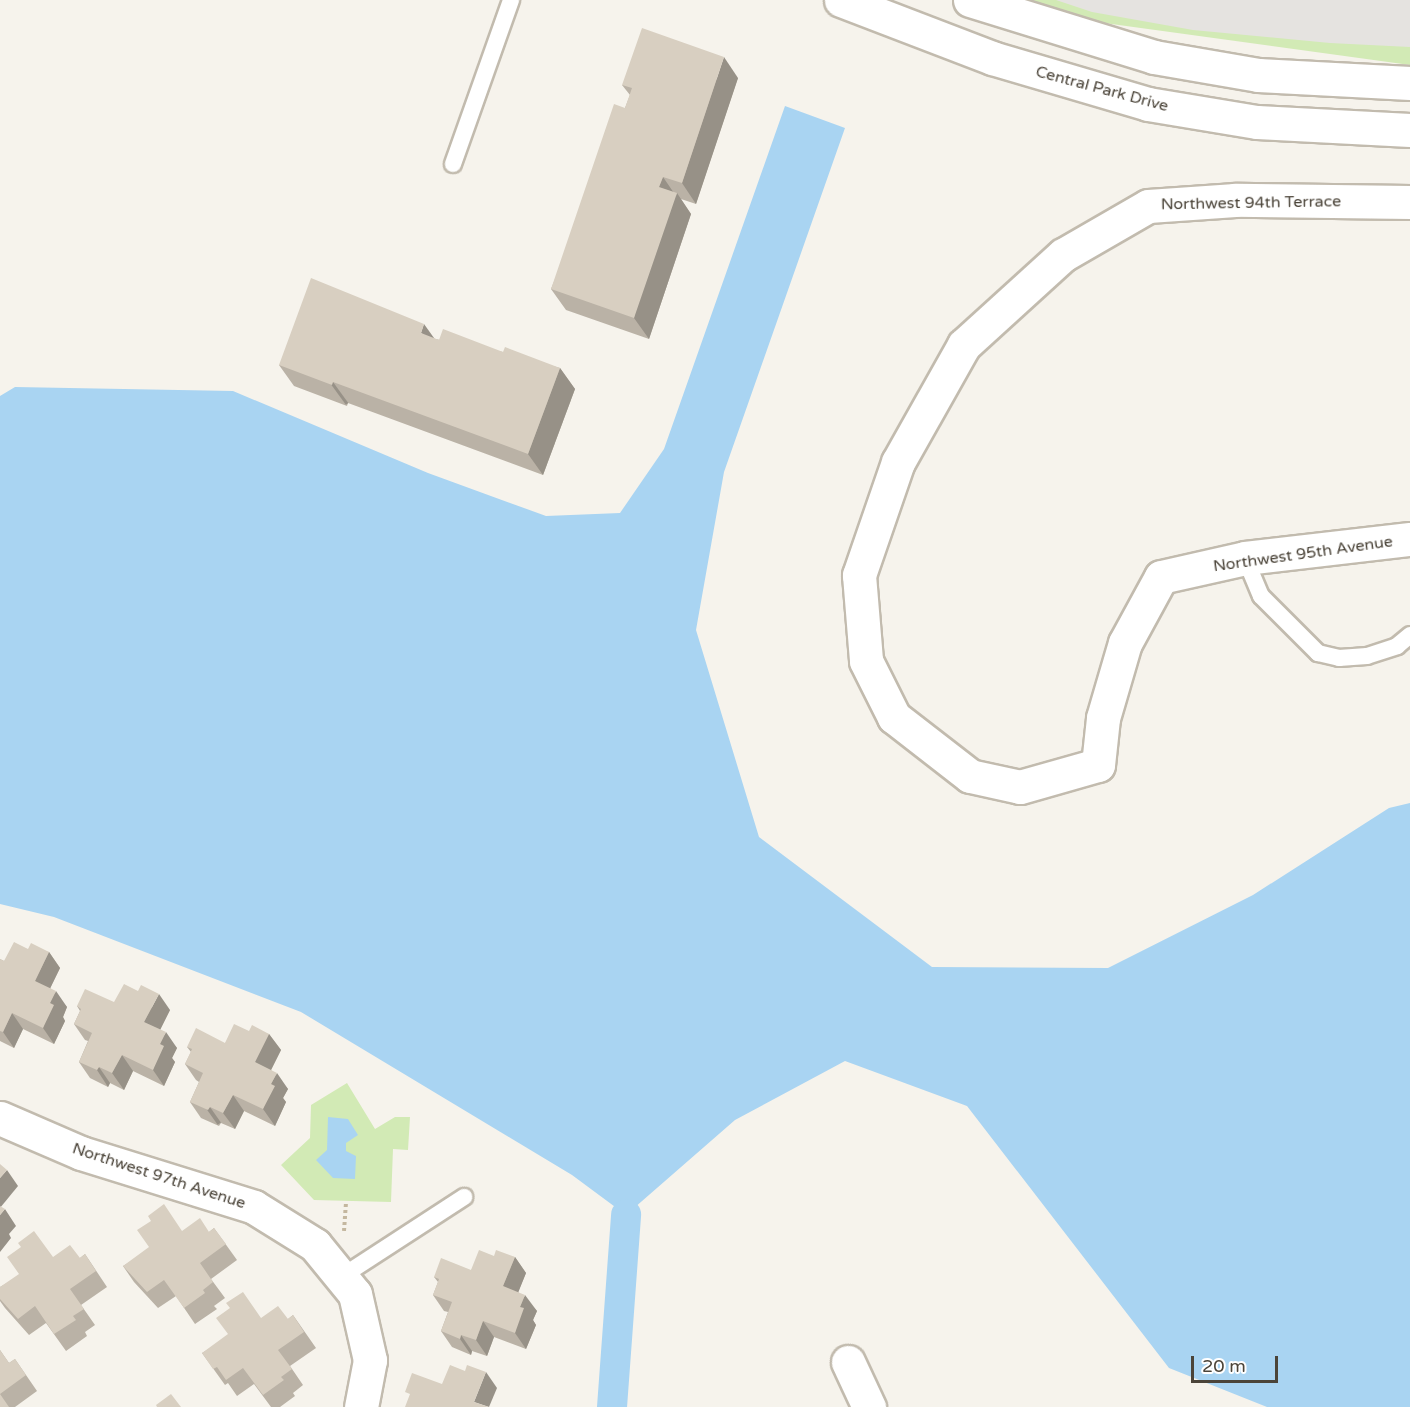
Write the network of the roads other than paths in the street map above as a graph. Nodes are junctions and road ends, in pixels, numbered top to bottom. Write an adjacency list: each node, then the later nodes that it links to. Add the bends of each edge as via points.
1 (511, 0): 6 (lane)
2 (841, 0): 5 (street, Central Park Drive, via 992,58 1148,104 1257,122)
3 (969, 0): 4 (street, via 1154,57 1258,75)
4 (1410, 83)
5 (1410, 130)
6 (453, 164)
7 (1410, 202): 10 (street, Northwest 94th Terrace, via 1235,200 1148,206 1063,255 964,345 898,462 859,575 866,662 894,717 970,776 1020,787 1098,765 1103,718 1125,643)
8 (1410, 539): 9 (street, Northwest 95th Avenue)
9 (1245, 558): 10 (street, Northwest 95th Avenue); 11 (lane, via 1261,596 1318,653 1339,658 1367,656 1397,646)
10 (1161, 577)
11 (1410, 635)
12 (0, 1118): 14 (street, Northwest 97th Avenue, via 81,1153 254,1207 315,1245)
13 (464, 1197): 14 (lane)
14 (340, 1277): 16 (street, Northwest 97th Avenue, via 355,1294 369,1360)
15 (848, 1362): 17 (street)
16 (361, 1407)
17 (869, 1407)

